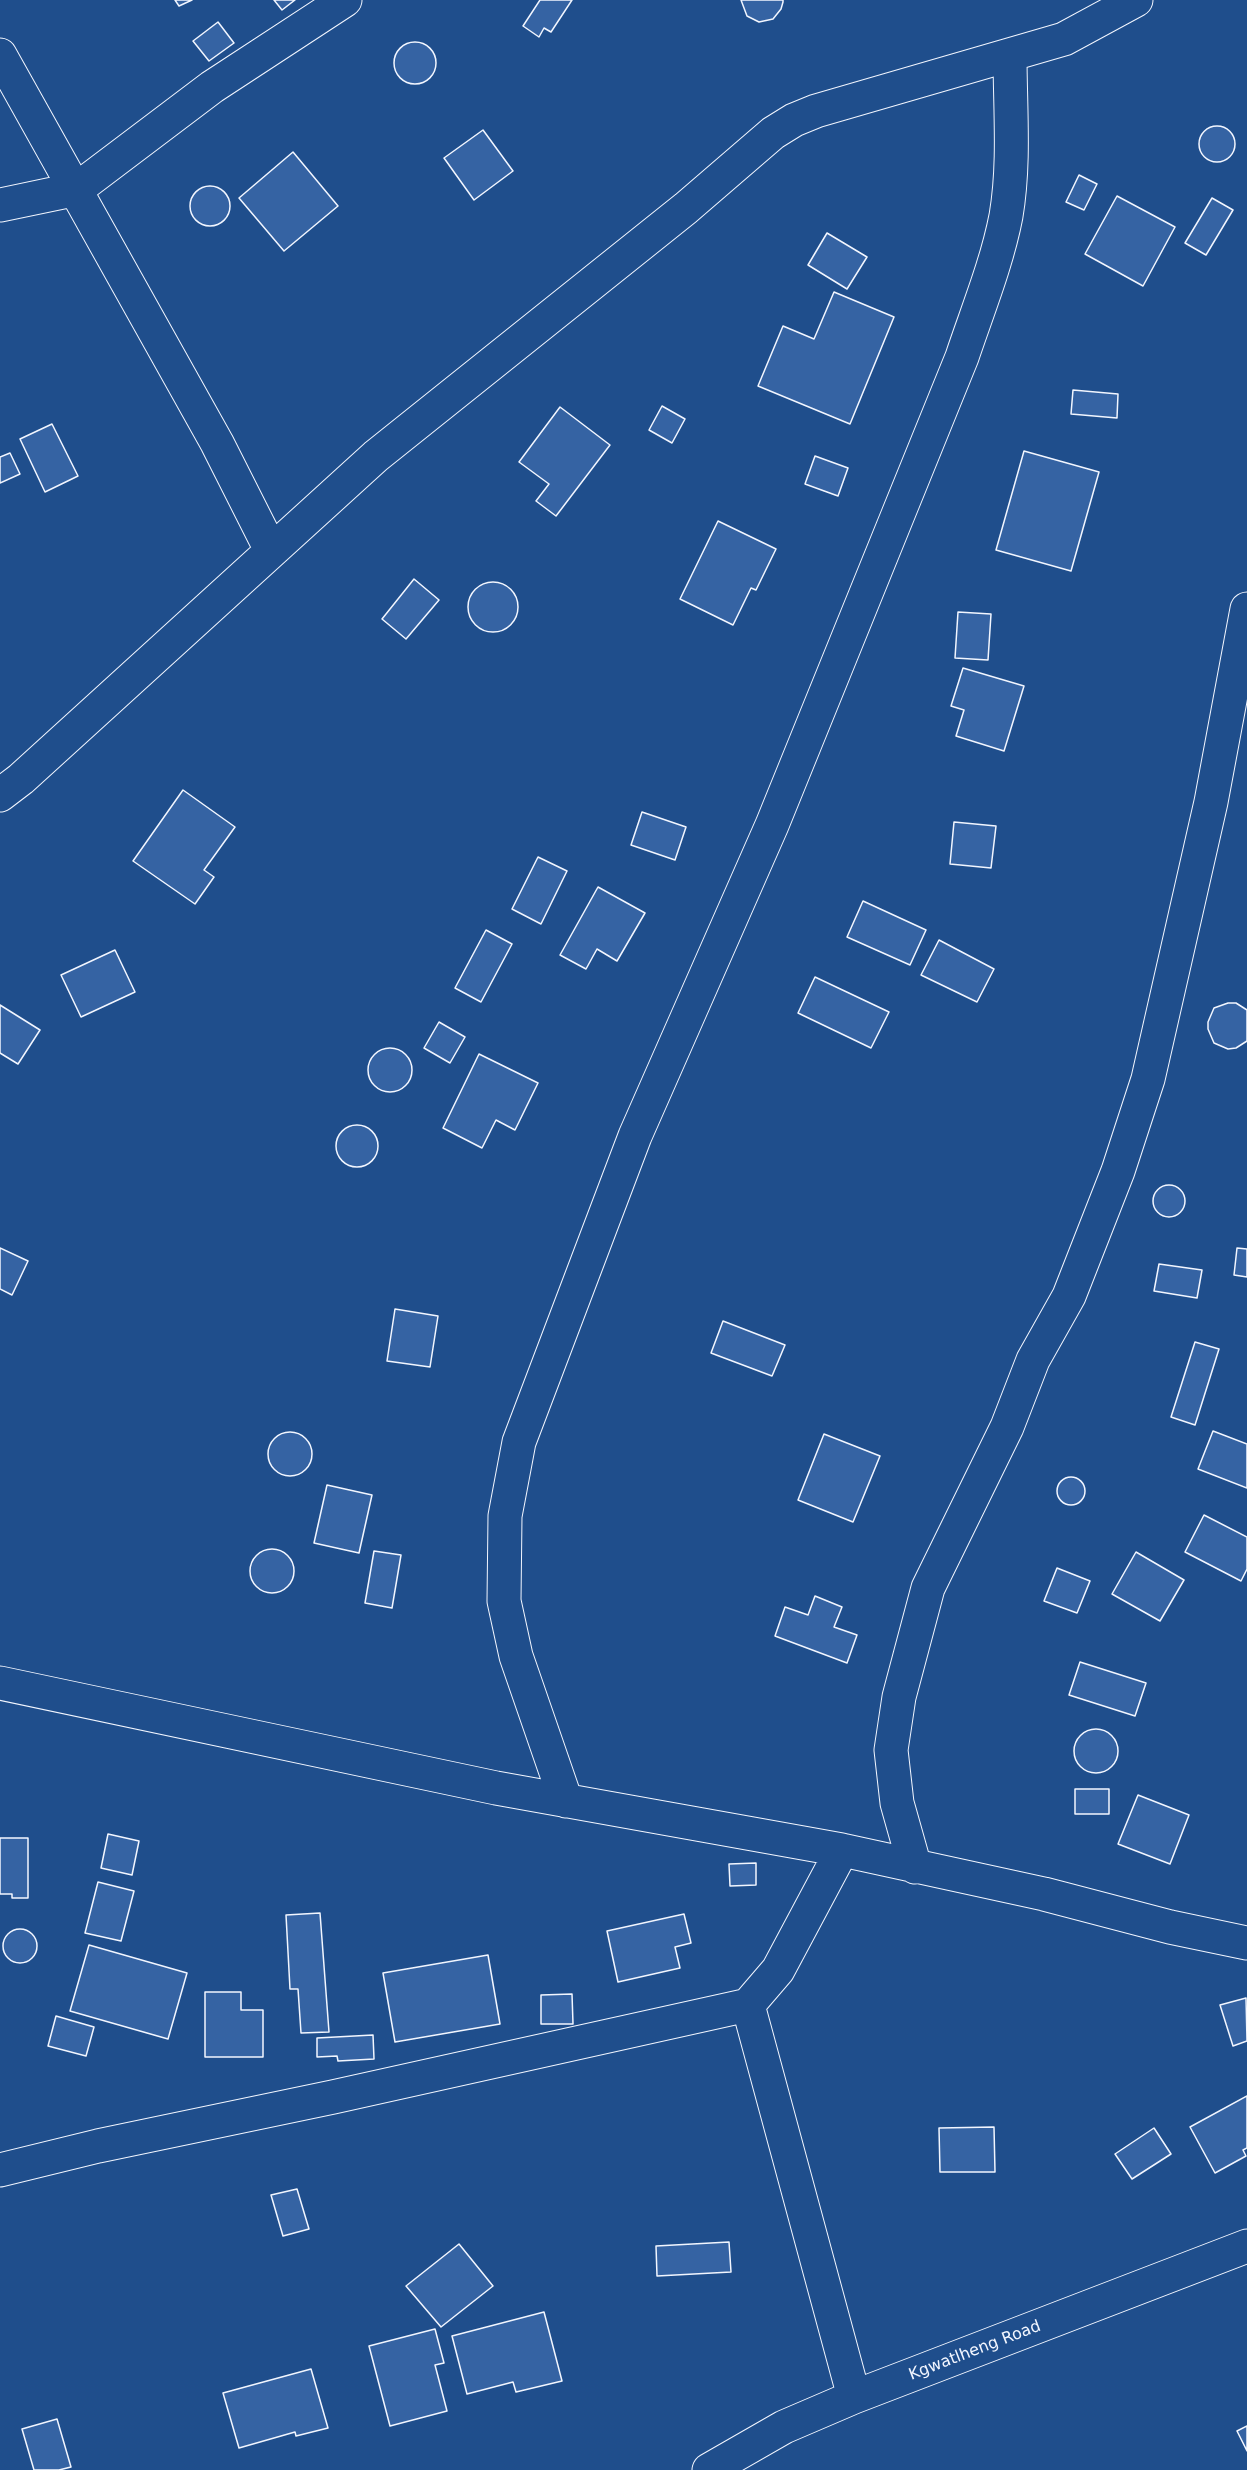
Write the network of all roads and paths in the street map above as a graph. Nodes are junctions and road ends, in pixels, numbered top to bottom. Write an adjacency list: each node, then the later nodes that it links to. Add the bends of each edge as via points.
1 (345, 0): 5 (street, via 212,87)
2 (1136, 0): 4 (street, via 1064,39)
3 (0, 55): 5 (street)
4 (1010, 55): 7 (street, via 816,111 773,133 686,208 376,456); 11 (street, via 1011,153 1006,216 962,357 772,825 635,1136 519,1442 505,1516 504,1601 516,1656)
5 (77, 189): 6 (street); 7 (street, via 217,443)
6 (0, 205)
7 (271, 550): 9 (street)
8 (1247, 609): 13 (street, via 1211,802 1148,1078 1119,1171 1069,1296 1033,1360 1007,1427 928,1588 899,1697 891,1750 897,1803)
9 (0, 795)
10 (0, 1683): 11 (street)
11 (566, 1801): 12 (street)
12 (842, 1850): 13 (street); 15 (street, via 778,1970)
13 (915, 1867): 14 (street)
14 (1247, 1943)
15 (748, 2005): 16 (street); 18 (street)
16 (0, 2170)
17 (1247, 2246): 18 (street, Kgwatlheng Road)
18 (854, 2397): 19 (street, Kgwatlheng Road, via 784,2427)
19 (709, 2470)

